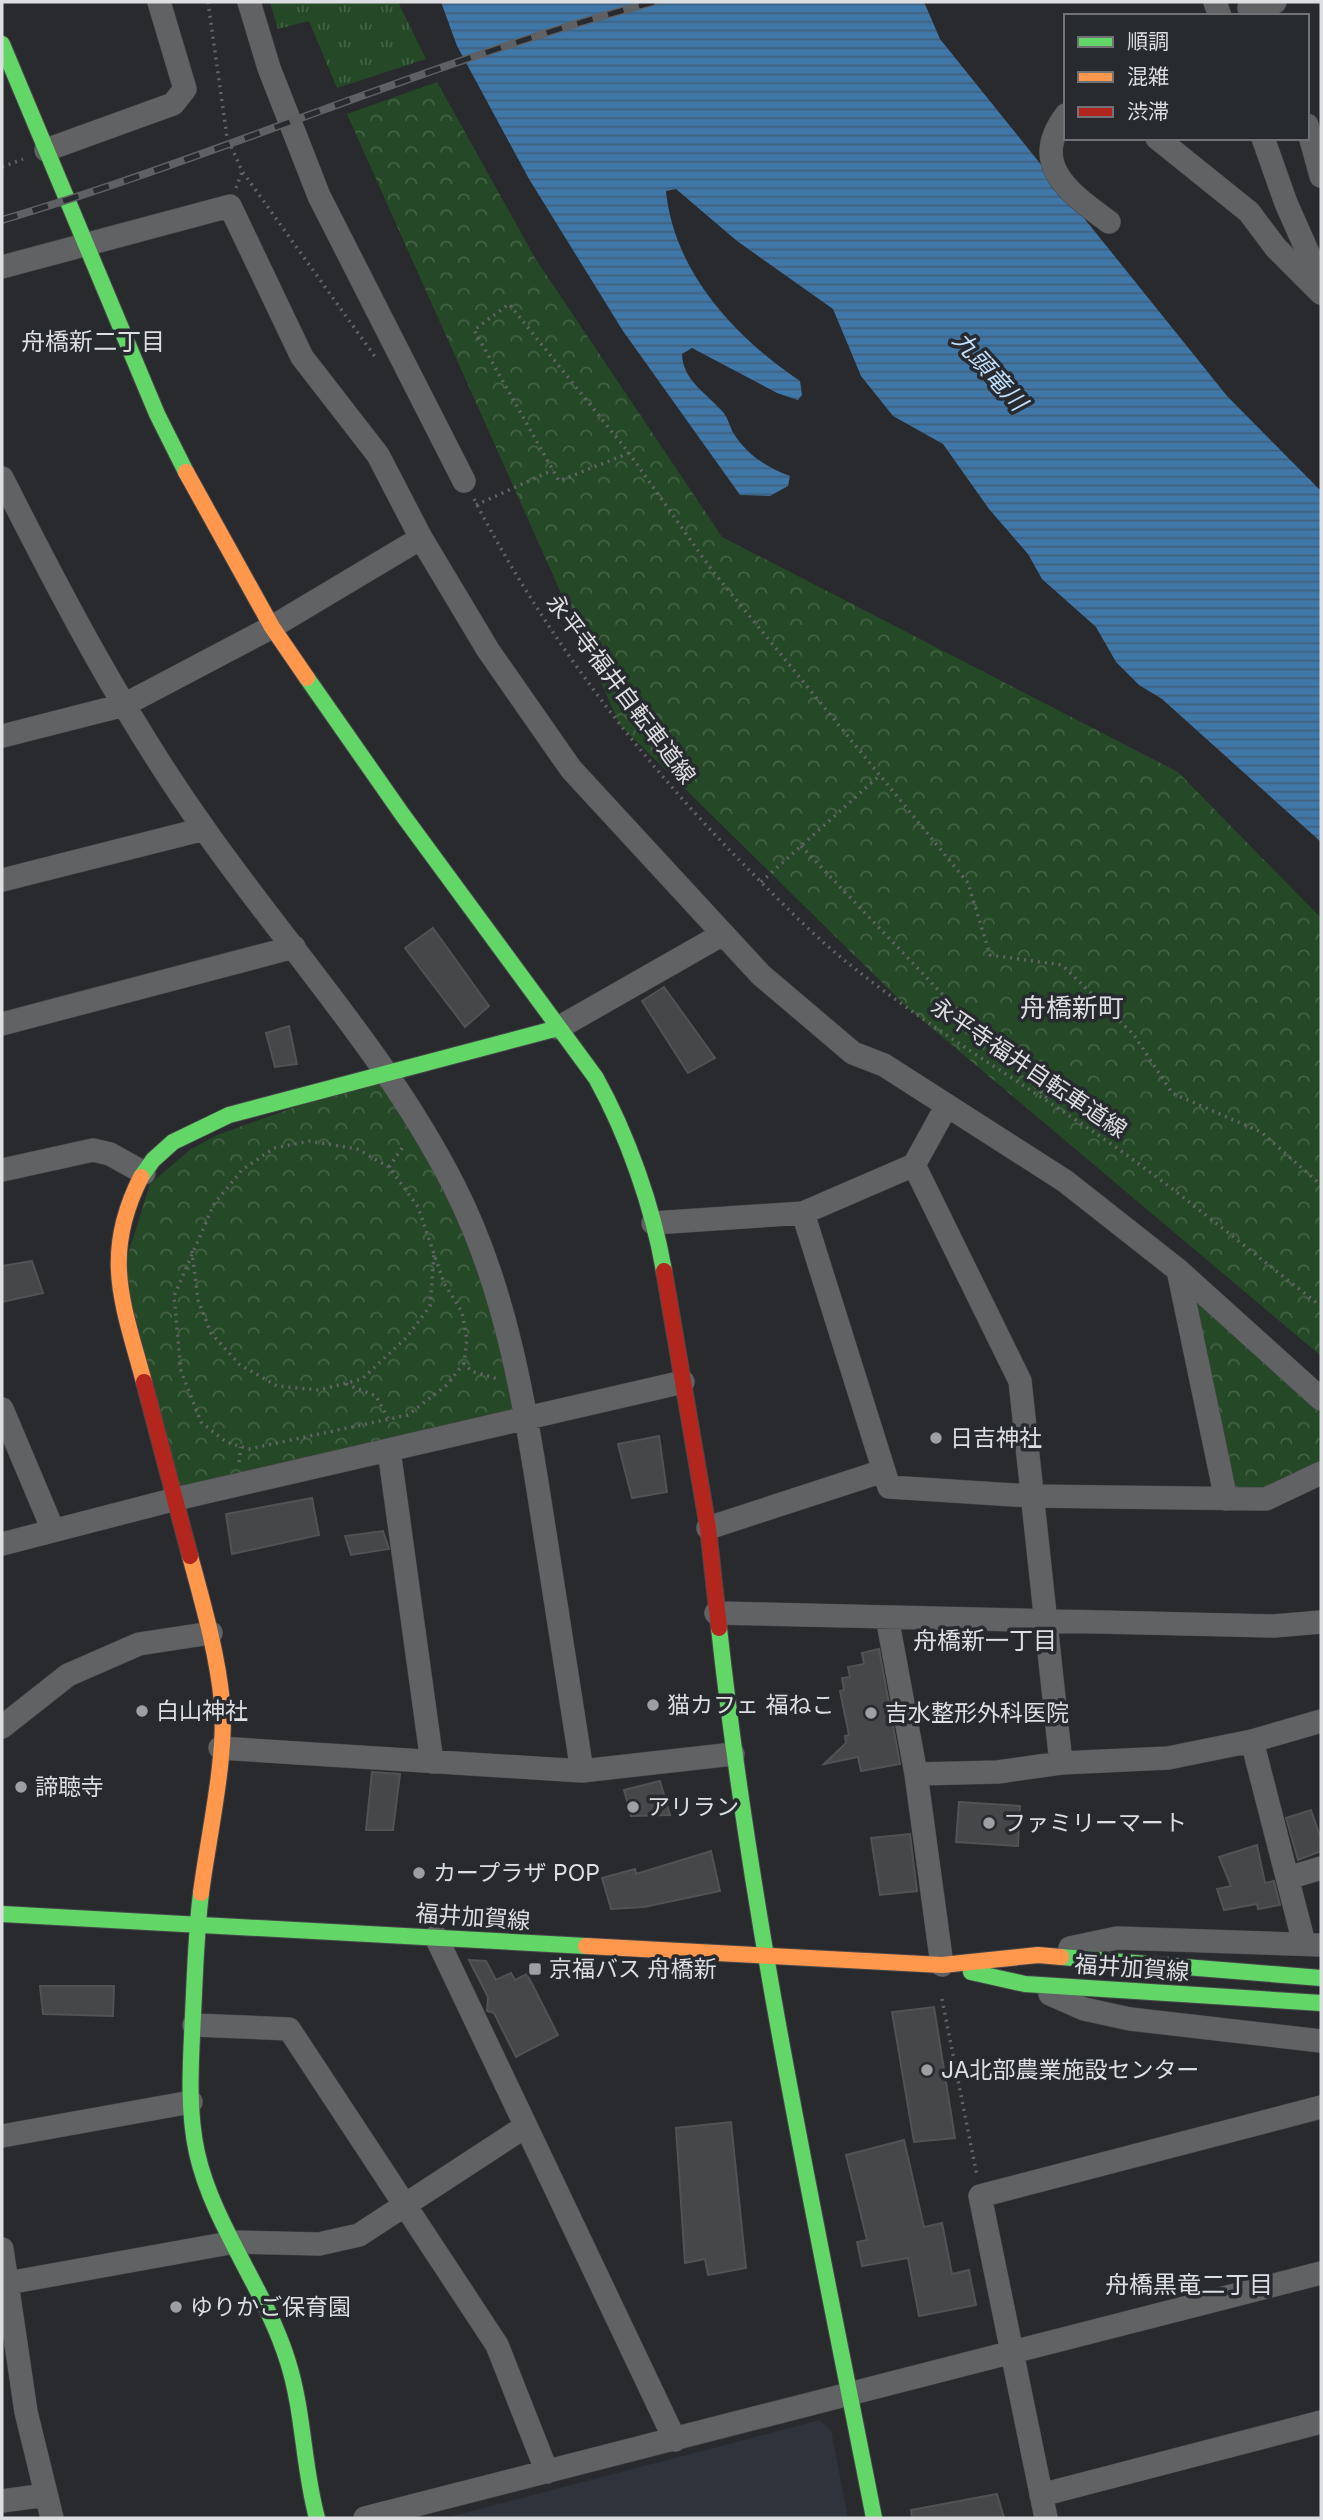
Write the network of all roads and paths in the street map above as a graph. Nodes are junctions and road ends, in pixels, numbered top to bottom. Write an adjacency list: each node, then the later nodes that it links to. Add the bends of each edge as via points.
1 (159, 2): 11 (street, via 185,89 173,104)
2 (208, 2): 18 (path, via 227,137 242,172)
3 (249, 2): 22 (street, via 269,68 319,196)
4 (1275, 2): 5 (street)
5 (1250, 9)
6 (2, 44): 11 (street)
7 (1064, 117): 13 (street, via 1050,146 1053,169 1066,187)
8 (1313, 131): 12 (street)
9 (1159, 140): 17 (street, via 1249,212 1276,248)
10 (1264, 140): 16 (street)
11 (46, 150): 14 (street)
12 (1321, 176)
13 (1109, 222)
14 (85, 246): 15 (street); 24 (street, via 230,206 302,357 378,455); 25 (street, via 175,451)
15 (2, 267)
16 (1321, 282)
17 (1321, 293)
18 (377, 359)
19 (629, 453): 20 (path, via 559,481); 20 (path, via 509,304 474,330); 28 (path, via 711,569)
20 (553, 470): 23 (path)
21 (2, 478): 26 (street, via 67,607)
22 (464, 481): 23 (path, 永平寺福井自転車道線)
23 (477, 505): 32 (path, 永平寺福井自転車道線, via 571,658 620,725 702,824)
24 (421, 538): 25 (street); 33 (street, via 488,650 571,769)
25 (272, 626): 26 (street); 36 (street)
26 (124, 705): 27 (street); 29 (street)
27 (2, 736)
28 (878, 777): 30 (path); 43 (path, via 968,883 990,955 1062,965 1134,1035 1172,1093 1261,1132)
29 (204, 829): 31 (street); 34 (street)
30 (802, 846): 32 (path); 39 (path)
31 (2, 880)
32 (761, 882): 39 (path, 永平寺福井自転車道線, via 852,967)
33 (723, 934): 36 (street); 38 (street, via 761,975 853,1053 884,1065)
34 (294, 947): 35 (street); 37 (street)
35 (2, 1024)
36 (558, 1028): 37 (street); 45 (street, via 596,1078 614,1111)
37 (388, 1074): 42 (street, via 229,1115 166,1147); 51 (street, via 454,1186 490,1271)
38 (946, 1107): 40 (street); 48 (street, via 1065,1181)
39 (1056, 1107): 49 (path, 永平寺福井自転車道線)
40 (914, 1165): 44 (street); 61 (street, via 1020,1381)
41 (2, 1170): 42 (street, via 93,1150)
42 (144, 1173): 62 (street, via 116,1251 118,1286)
43 (1321, 1185)
44 (803, 1213): 45 (street); 59 (street)
45 (653, 1223): 52 (street)
46 (192, 1251): 47 (path, via 214,1204 242,1170 274,1148 310,1141 357,1149 389,1167 418,1207); 53 (path, via 198,1300 212,1334 239,1364 277,1386 319,1390); 56 (path, via 174,1296 181,1370 201,1422 226,1442 249,1449)
47 (434, 1253): 50 (path, via 444,1283 462,1312 467,1340); 53 (path, via 430,1306 407,1337 362,1379)
48 (1178, 1270): 54 (street); 63 (street)
49 (1321, 1306)
50 (464, 1363): 51 (path, via 491,1379); 56 (path, via 422,1407)
51 (518, 1378): 57 (street)
52 (683, 1382): 57 (street); 64 (street)
53 (344, 1384): 56 (path, via 376,1396)
54 (1321, 1399)
55 (2, 1409): 65 (street)
56 (388, 1418)
57 (527, 1418): 58 (street); 79 (street)
58 (389, 1450): 62 (street); 77 (street)
59 (883, 1471): 61 (street, via 889,1487); 64 (street)
60 (1321, 1473): 63 (street, via 1266,1499)
61 (1031, 1496): 63 (street); 69 (street)
62 (176, 1499): 65 (street); 71 (street)
63 (1226, 1499)
64 (708, 1528): 67 (street)
65 (53, 1530): 66 (street)
66 (2, 1544)
67 (716, 1613): 68 (street); 76 (street)
68 (887, 1617): 69 (street); 80 (street)
69 (1045, 1621): 70 (street, via 1274,1626); 78 (street)
70 (1321, 1622)
71 (211, 1633): 73 (street, via 139,1644 68,1675); 75 (street, via 222,1704)
72 (1321, 1721): 74 (street)
73 (2, 1726)
74 (1252, 1741): 78 (street, via 1168,1758); 82 (street)
75 (220, 1748): 77 (street); 84 (street)
76 (733, 1754): 79 (street); 88 (street)
77 (432, 1762): 79 (street)
78 (1061, 1763): 80 (street, via 998,1772)
79 (582, 1772)
80 (916, 1774): 89 (street)
81 (1321, 1868): 82 (street)
82 (1288, 1878): 86 (street)
83 (2, 1914): 84 (street, 福井加賀線)
84 (197, 1923): 85 (street, 福井加賀線); 94 (street)
85 (436, 1937): 88 (street, 福井加賀線); 98 (street)
86 (1312, 1944): 87 (street, via 1117,1938)
87 (1038, 1955): 89 (street, 福井加賀線); 90 (street, 福井加賀線)
88 (764, 1957): 89 (street, 福井加賀線); 107 (street)
89 (942, 1965): 91 (street, 福井加賀線)
90 (1321, 1978)
91 (1025, 1984): 93 (street, 福井加賀線); 95 (street, via 1084,2009 1129,2019)
92 (942, 1999): 100 (path)
93 (1321, 2003)
94 (194, 2025): 96 (street); 101 (street, via 289,2029)
95 (1321, 2040)
96 (191, 2102): 99 (street); 102 (street, via 197,2153)
97 (1321, 2107): 100 (street)
98 (527, 2126): 101 (street); 109 (street)
99 (2, 2136)
100 (980, 2196): 106 (street)
101 (404, 2206): 102 (street, via 359,2235 319,2244); 110 (street, via 497,2345)
102 (235, 2242): 105 (street); 115 (street, via 288,2361)
103 (2, 2249): 105 (street)
104 (1321, 2273): 106 (street)
105 (5, 2284): 111 (street, via 26,2412)
106 (1013, 2354): 107 (street); 112 (street)
107 (850, 2396): 109 (street); 117 (street)
108 (1321, 2421): 112 (street)
109 (675, 2440): 110 (street)
110 (547, 2472): 116 (street)
111 (46, 2495): 113 (street); 114 (street)
112 (1041, 2495): 118 (street)
113 (2, 2501)
114 (51, 2518)
115 (317, 2518)
116 (365, 2518)
117 (874, 2518)
118 (1046, 2518)

